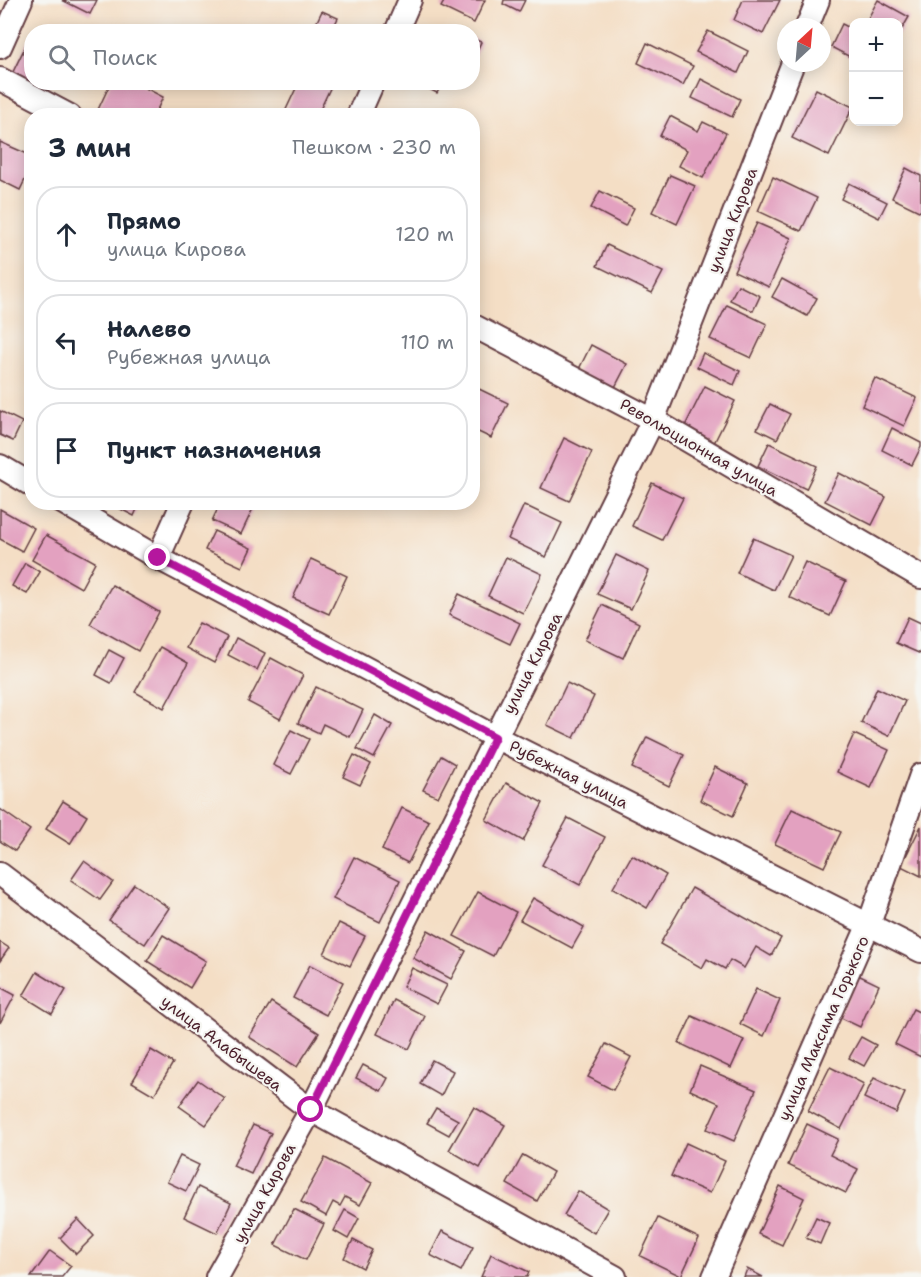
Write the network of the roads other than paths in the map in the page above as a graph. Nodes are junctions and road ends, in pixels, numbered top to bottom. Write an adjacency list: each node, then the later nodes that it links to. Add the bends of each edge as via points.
1 (21, 0): 6 (street)
2 (410, 0): 5 (street)
3 (818, 0): 4 (street)
4 (811, 18)
5 (400, 24)
6 (0, 47)
7 (789, 72): 13 (street, улица Кирова)
8 (0, 79): 10 (street)
9 (369, 90): 11 (street)
10 (55, 108)
11 (362, 108)
12 (480, 329): 13 (street, Революционная улица)
13 (654, 420): 19 (street, Революционная улица); 20 (street, улица Кирова)
14 (0, 466): 15 (street)
15 (24, 480)
16 (76, 510): 18 (street, Рубежная улица)
17 (179, 510): 18 (street)
18 (158, 558): 20 (street, Рубежная улица)
19 (921, 577)
20 (495, 737): 23 (street, Рубежная улица); 25 (street, улица Кирова)
21 (921, 775): 23 (street, улица Максима Горького)
22 (0, 874): 25 (street, улица Алабышева)
23 (868, 924): 24 (street, Рубежная улица); 28 (street, улица Максима Горького)
24 (921, 951)
25 (311, 1110): 26 (street, улица Кирова); 27 (street, улица Алабышева)
26 (217, 1277)
27 (615, 1277)
28 (714, 1277)

